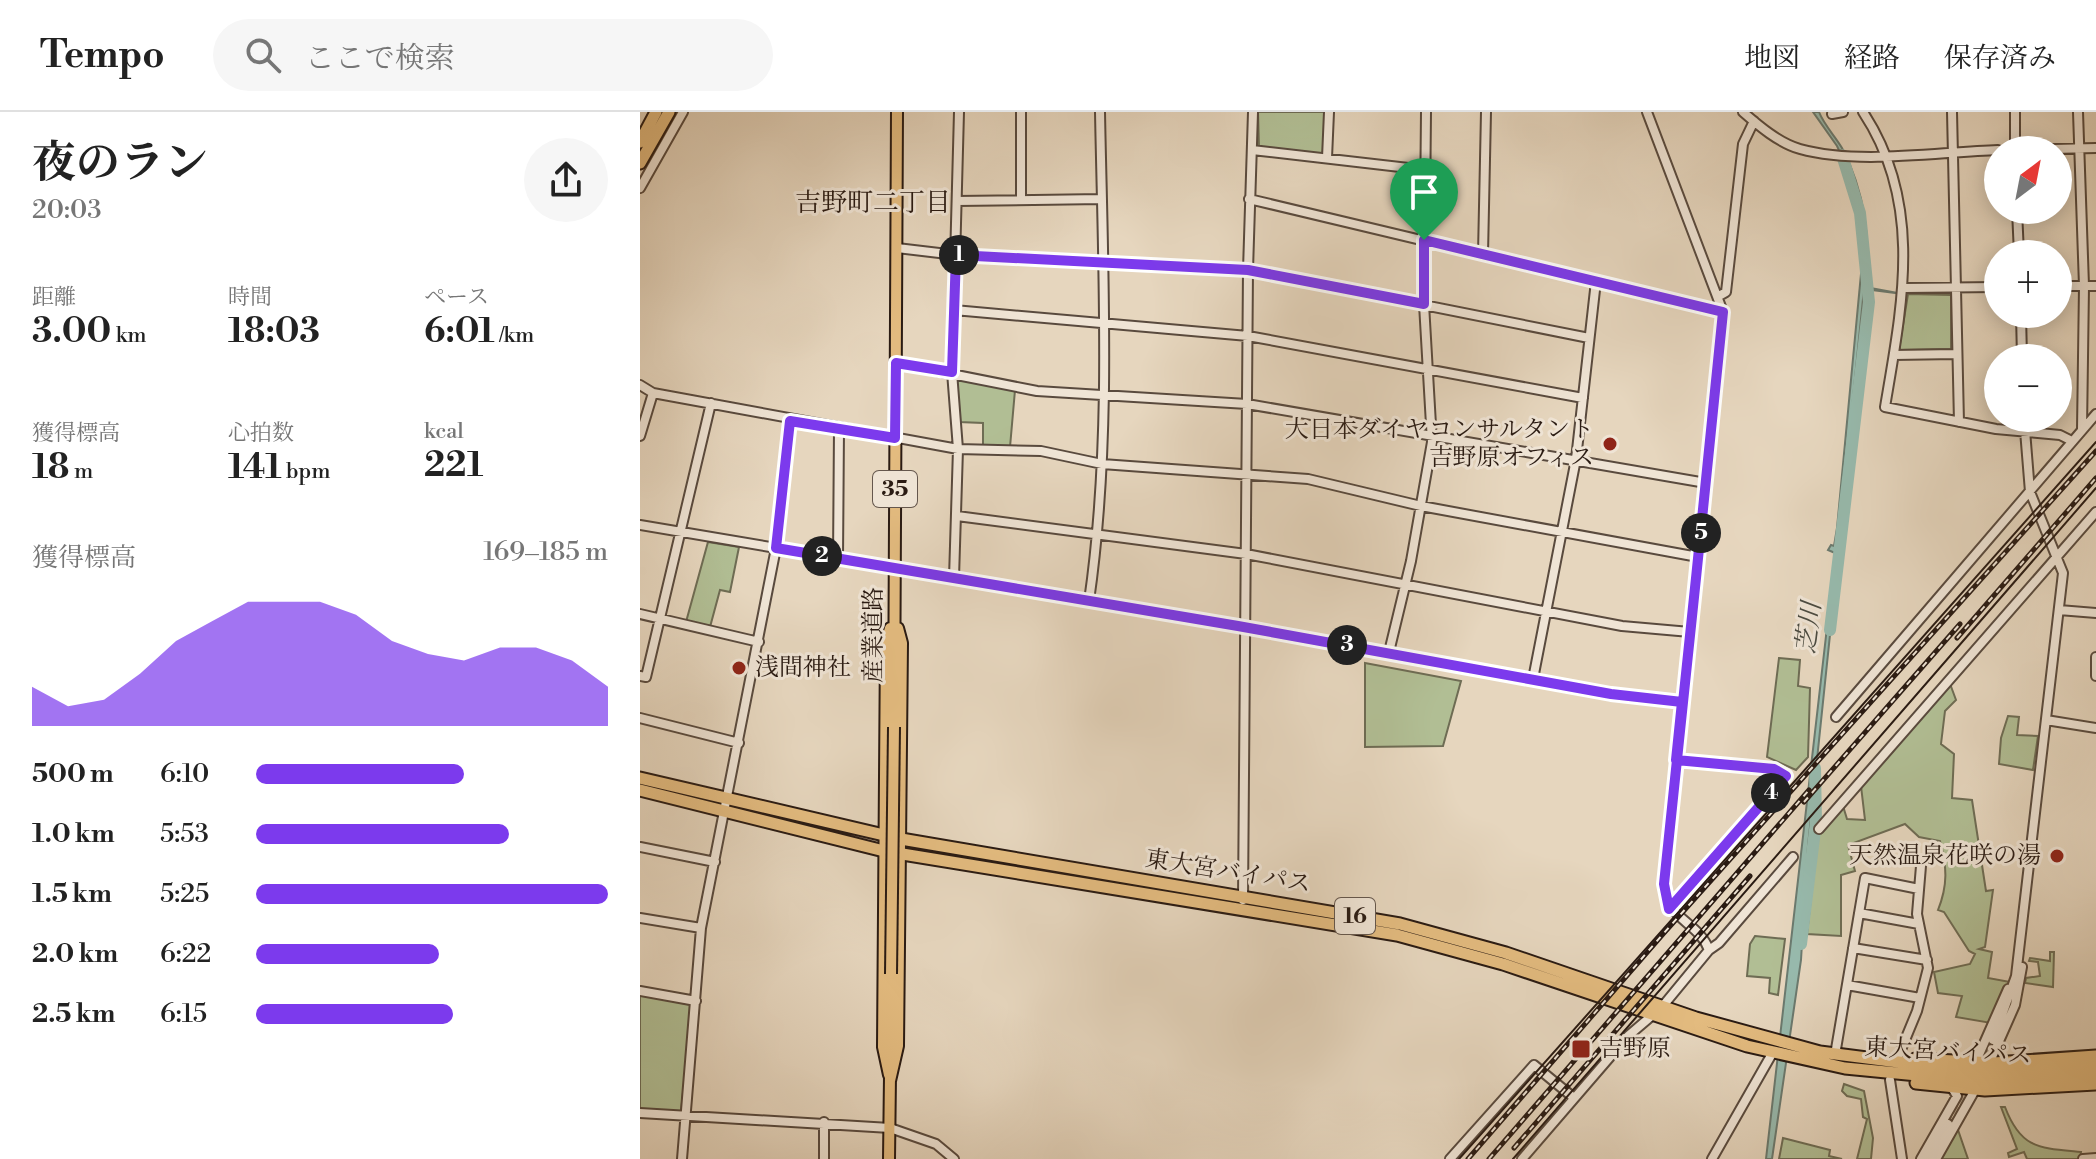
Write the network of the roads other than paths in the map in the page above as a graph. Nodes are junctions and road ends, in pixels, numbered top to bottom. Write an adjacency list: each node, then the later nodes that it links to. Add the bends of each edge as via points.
1 (656, 112): 22 (highway)
2 (669, 112): 31 (highway)
3 (683, 112): 33 (street)
4 (897, 112): 39 (main road, 産業道路 / 35)
5 (959, 112): 37 (street)
6 (1021, 112): 36 (street)
7 (1100, 112): 34 (street)
8 (1253, 112): 26 (street)
9 (1329, 112): 30 (street)
10 (1426, 112): 32 (street)
11 (1486, 112): 40 (street)
12 (1647, 112): 51 (street)
13 (1743, 112): 20 (street)
14 (1843, 112): 19 (street)
15 (1863, 112): 29 (street)
16 (1952, 112): 28 (street)
17 (2015, 112): 21 (street)
18 (2078, 112): 25 (street)
19 (1832, 114)
20 (1754, 121): 29 (street, via 1790,145 1830,154); 51 (street, via 1743,144 1726,292)
21 (2015, 136)
22 (640, 142)
23 (2096, 148): 25 (street)
24 (2072, 149): 25 (street)
25 (2080, 149): 46 (street)
26 (1252, 150): 30 (street); 35 (street)
27 (1984, 150): 28 (street)
28 (1953, 151): 29 (street); 48 (street)
29 (1885, 154): 50 (street, via 1904,233)
30 (1327, 158): 32 (street)
31 (640, 163)
32 (1426, 170): 38 (street)
33 (640, 188)
34 (1102, 199): 36 (street); 42 (street)
35 (1249, 199): 38 (street); 43 (street)
36 (1021, 200): 37 (street)
37 (957, 201): 41 (street)
38 (1424, 240): 40 (street); 52 (street)
39 (897, 248): 41 (street); 60 (main road, 産業道路 / 35)
40 (1483, 254): 44 (street)
41 (956, 255): 42 (street); 53 (street)
42 (1102, 262): 43 (street); 55 (street)
43 (1248, 270): 52 (street); 56 (street)
44 (1596, 281): 54 (street); 57 (street)
45 (2072, 286): 46 (street)
46 (2084, 286): 47 (street); 74 (street)
47 (2096, 286)
48 (1956, 287): 49 (street); 50 (street); 58 (street)
49 (1984, 287)
50 (1905, 288): 59 (street)
51 (1719, 296): 54 (street)
52 (1424, 304): 57 (street); 61 (street)
53 (954, 310): 55 (street); 62 (street)
54 (1723, 312): 85 (street)
55 (1102, 325): 56 (street); 65 (street)
56 (1248, 336): 61 (street); 68 (street)
57 (1589, 338): 66 (street)
58 (1956, 354): 59 (street); 71 (street)
59 (1894, 355): 71 (street, via 1885,407)
60 (896, 363): 62 (street); 79 (main road, 産業道路 / 35)
61 (1427, 370): 66 (street); 77 (street)
62 (952, 372): 65 (street, via 1037,391); 81 (street)
63 (640, 385): 64 (street)
64 (653, 393): 67 (street); 78 (street)
65 (1101, 395): 68 (street); 83 (street)
66 (1583, 398): 82 (street)
67 (711, 403): 70 (street); 93 (street)
68 (1247, 404): 77 (street); 84 (street)
69 (2096, 414): 74 (street)
70 (790, 421): 73 (street); 95 (street)
71 (1959, 422): 72 (street)
72 (1984, 425)
73 (839, 429): 79 (street); 99 (street)
74 (2082, 430): 80 (street)
75 (2024, 432): 86 (street)
76 (2033, 432): 80 (street)
77 (1432, 435): 82 (street); 87 (street)
78 (640, 436)
79 (895, 438): 81 (street); 100 (main road, 産業道路 / 35)
80 (2072, 441): 86 (street)
81 (958, 449): 83 (street, via 1041,451); 89 (street)
82 (1576, 459): 85 (street); 92 (street)
83 (1102, 464): 84 (street); 94 (street)
84 (1246, 475): 87 (street, via 1308,479); 96 (street)
85 (1706, 483): 98 (street)
86 (2030, 492): 97 (street); 119 (street)
87 (1421, 506): 92 (street); 102 (street)
88 (2096, 512): 90 (street)
89 (957, 516): 94 (street); 101 (street)
90 (2091, 524): 97 (street)
91 (640, 525): 93 (street)
92 (1561, 531): 98 (street); 105 (street)
93 (680, 532): 95 (street); 109 (street)
94 (1098, 534): 96 (street); 103 (street)
95 (776, 548): 99 (street); 112 (street)
96 (1246, 554): 102 (street); 110 (street)
97 (2058, 555): 104 (street, via 2063,573); 128 (street)
98 (1698, 557): 111 (street)
99 (838, 559): 100 (street)
100 (895, 568): 101 (street); 108 (main road, 産業道路 / 35)
101 (954, 578): 103 (street)
102 (1405, 583): 105 (street); 113 (street)
103 (1089, 601): 110 (street)
104 (2059, 610): 106 (street); 121 (street)
105 (1544, 611): 111 (street); 117 (street)
106 (2096, 613)
107 (640, 614): 109 (street)
108 (894, 616): 129 (main road, 35, via 886,642); 130 (main road, 35, via 902,643); 164 (main road, 産業道路 / 35, bridge)
109 (660, 619): 112 (street); 115 (street, via 646,677)
110 (1245, 627): 113 (street); 138 (street)
111 (1690, 632): 118 (street)
112 (759, 642): 123 (street)
113 (1389, 652): 117 (street)
114 (2096, 657): 116 (street)
115 (640, 676)
116 (2096, 676)
117 (1533, 679): 118 (street)
118 (1682, 702): 124 (street)
119 (1836, 717)
120 (640, 718): 123 (street)
121 (2046, 720): 122 (street); 144 (street)
122 (2096, 728)
123 (739, 743): 127 (street)
124 (1676, 760): 139 (street, via 1664,884); 139 (street, via 1774,769 1786,776)
125 (640, 778): 127 (highway, 東大宮バイパス / 16)
126 (640, 790): 127 (highway, 東大宮バイパス / 16)
127 (727, 805): 129 (highway, 東大宮バイパス / 16); 132 (highway, 東大宮バイパス / 16); 135 (street)
128 (1819, 829)
129 (884, 836): 130 (highway, 東大宮バイパス / 16); 132 (main road, 35)
130 (901, 839): 133 (main road, 35); 138 (highway, 東大宮バイパス / 16)
131 (640, 847): 135 (street)
132 (884, 851): 133 (highway, 東大宮バイパス / 16); 164 (main road, 35, via 883,1047)
133 (901, 854): 138 (highway, 東大宮バイパス / 16); 164 (main road, 35, via 898,1046)
134 (1793, 857): 146 (street)
135 (715, 862): 143 (street)
136 (1921, 866): 137 (street)
137 (1919, 889): 140 (street, via 1865,878); 142 (street)
138 (1243, 903): 152 (highway, 東大宮バイパス / 16, via 1370,918 1453,937); 153 (highway, 東大宮バイパス / 16, via 1450,948)
139 (1669, 909): 146 (street)
140 (1859, 913): 142 (street); 145 (street)
141 (640, 918): 143 (street)
142 (1919, 924): 147 (street)
143 (701, 928): 151 (street)
144 (2021, 942): 154 (street, via 2013,991); 159 (street, via 2006,993 1978,1057); 160 (street, via 2021,986)
145 (1853, 948): 147 (street); 148 (street)
146 (1709, 950): 152 (street)
147 (1927, 960): 150 (street)
148 (1847, 985): 150 (street); 158 (street)
149 (640, 991): 151 (street)
150 (1920, 998): 157 (street)
151 (696, 1001): 170 (street)
152 (1662, 1007): 153 (street); 155 (highway, 東大宮バイパス / 16)
153 (1651, 1015): 155 (highway, 東大宮バイパス / 16); 168 (street)
154 (1993, 1040)
155 (1774, 1047): 158 (highway, 東大宮バイパス / 16); 181 (street)
156 (2096, 1056): 160 (highway, 東大宮バイパス / 16)
157 (1898, 1057): 158 (highway, 東大宮バイパス / 16); 159 (highway, 東大宮バイパス / 16)
158 (1842, 1060): 161 (highway, 東大宮バイパス / 16, via 1969,1071); 162 (highway, 東大宮バイパス / 16, via 1969,1080); 163 (highway, 東大宮バイパス / 16)
159 (1969, 1062): 160 (highway, 東大宮バイパス / 16)
160 (1994, 1063)
161 (2096, 1066)
162 (2096, 1075)
163 (1890, 1080): 166 (highway, 東大宮バイパス / 16); 182 (street)
164 (890, 1081): 173 (main road, 産業道路 / 35)
165 (2096, 1084): 167 (highway, 東大宮バイパス / 16)
166 (1952, 1088): 167 (highway, 東大宮バイパス / 16); 183 (street, via 1957,1096)
167 (1975, 1090): 185 (street)
168 (1574, 1098): 179 (street, via 1534,1065); 180 (street)
169 (640, 1113): 170 (street)
170 (688, 1116): 171 (street); 175 (street)
171 (824, 1122): 173 (street); 176 (street)
172 (1948, 1124): 184 (street)
173 (890, 1128): 177 (main road, 産業道路 / 35); 178 (street, via 936,1144)
174 (2096, 1158): 186 (street)
175 (682, 1159)
176 (824, 1159)
177 (889, 1159)
178 (954, 1159)
179 (1450, 1159)
180 (1522, 1159)
181 (1712, 1159)
182 (1902, 1159)
183 (1921, 1159)
184 (1929, 1159)
185 (1936, 1159)
186 (2083, 1159)

